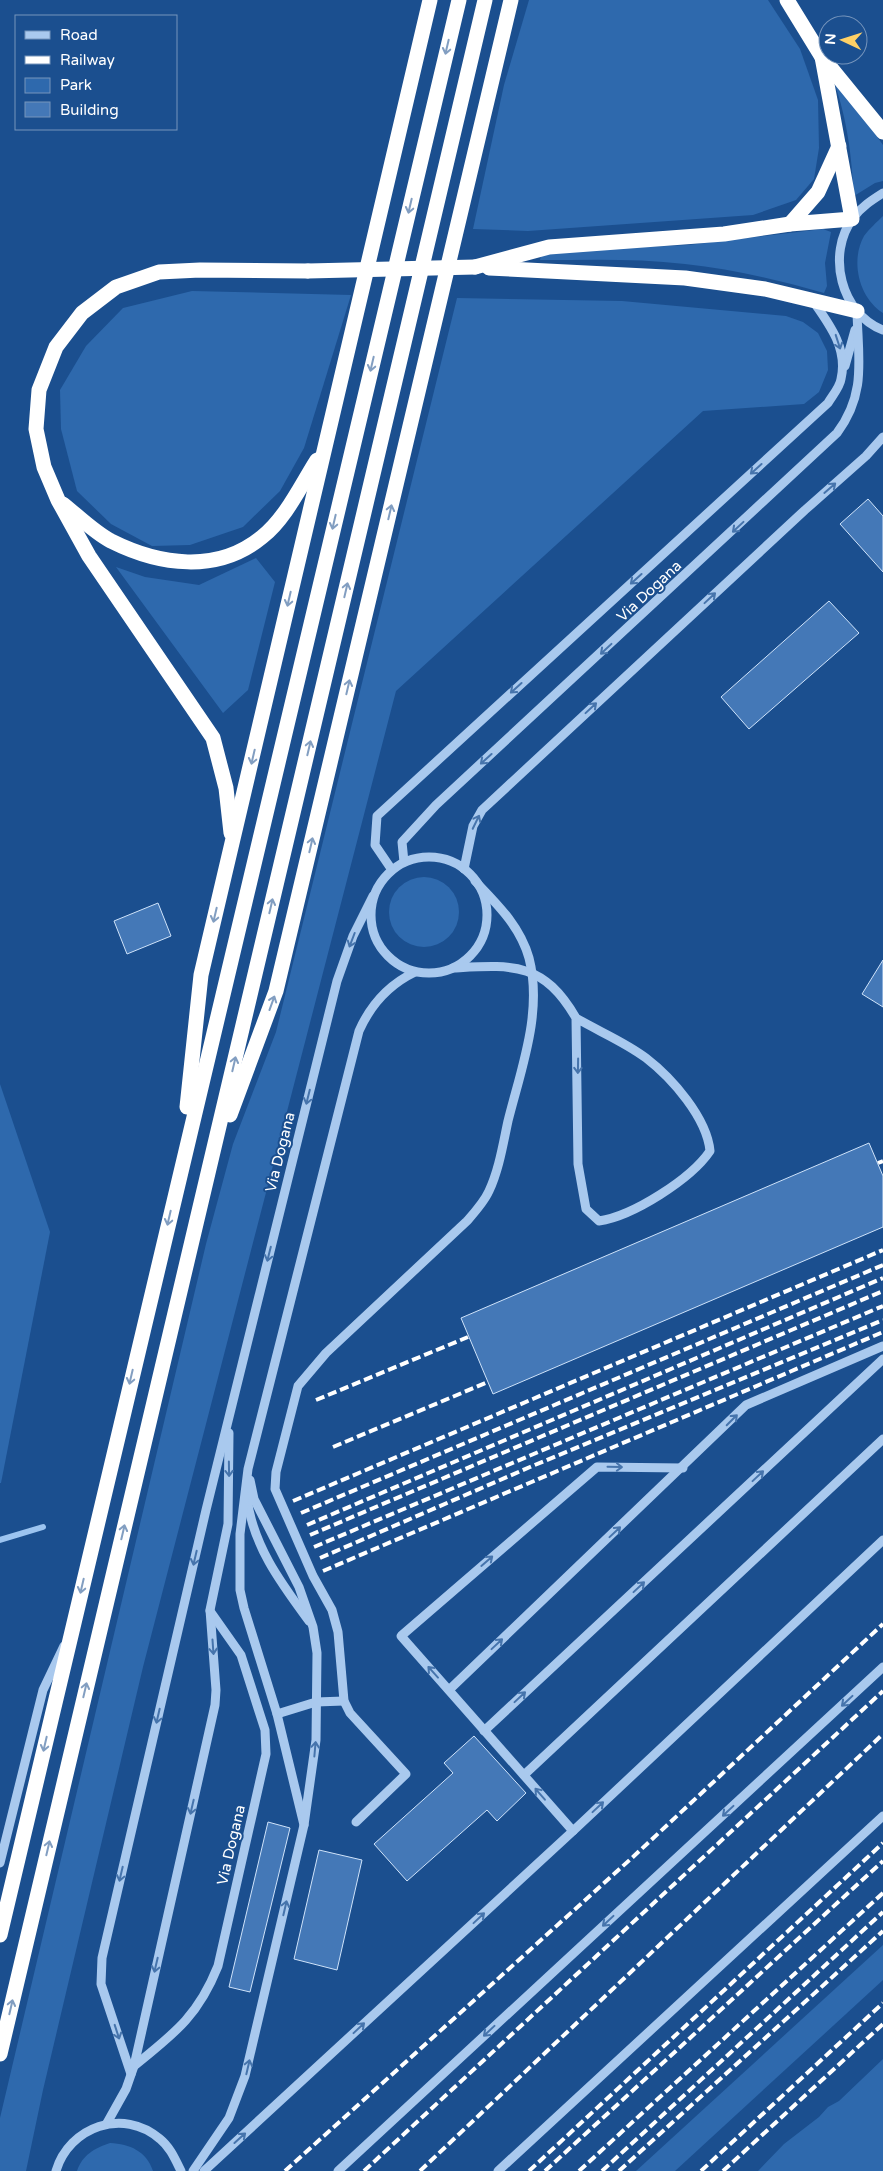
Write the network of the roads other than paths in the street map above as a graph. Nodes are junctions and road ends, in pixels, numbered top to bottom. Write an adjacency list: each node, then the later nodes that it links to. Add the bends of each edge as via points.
1 (430, 0): 22 (highway)
2 (459, 0): 34 (highway, one-way to 34)
3 (485, 0): 35 (highway, one-way to 3)
4 (511, 0): 10 (highway)
5 (519, 0): 10 (highway)
6 (787, 0): 7 (highway)
7 (818, 50)
8 (824, 65): 12 (highway)
9 (829, 65): 11 (highway)
10 (480, 127): 35 (highway, one-way to 10, via 276,991)
11 (883, 132)
12 (839, 146): 14 (highway); 15 (highway, via 818,192)
13 (883, 193): 14 (street, via 867,203)
14 (852, 219): 15 (highway); 18 (street, via 842,241 839,266 844,290)
15 (790, 224): 16 (highway, via 724,234 549,247)
16 (475, 267): 17 (highway, via 685,278 765,289); 23 (highway, bridge, via 159,272 116,287 82,313 56,347 39,390 36,429 44,467)
17 (813, 301): 18 (highway); 20 (street, one-way to 20, via 834,331 842,355)
18 (857, 314): 19 (street); 20 (street); 25 (street, Via Dogana, one-way to 25, via 860,361 856,397 848,419 837,433 429,812 402,842)
19 (883, 330)
20 (841, 381): 27 (street, one-way to 27, via 828,403 377,816 375,845)
21 (883, 438): 26 (street, one-way to 21, via 473,826 482,810)
22 (324, 449): 23 (highway, via 285,511 262,537 228,558 191,563 156,560 110,540); 24 (highway, one-way to 24)
23 (58, 500): 24 (highway, via 89,556 213,738 226,788)
24 (232, 844): 34 (highway, one-way to 34, via 201,975)
25 (404, 862): 26 (street, Via Dogana, via 439,857); 27 (street, Via Dogana)
26 (464, 869): 28 (street, Via Dogana)
27 (392, 870): 29 (street, Via Dogana)
28 (475, 881): 30 (street, Via Dogana, via 483,893 486,923 483,936 472,954); 32 (street, via 509,917)
29 (373, 896): 31 (street, Via Dogana, via 371,917 377,942 390,958); 38 (street, Via Dogana, one-way to 38, via 353,936 338,981)
30 (452, 968): 31 (street, Via Dogana, via 432,973); 32 (street, via 496,966)
31 (415, 972): 41 (street, Via Dogana, via 401,978 373,1004 359,1031)
32 (532, 972): 33 (street, via 547,980 564,997); 48 (street, via 533,1020 489,1191 477,1209 435,1252 318,1361 298,1386 275,1482 276,1496 332,1610 340,1650)
33 (576, 1018): 33 (street, one-way to 33, via 578,1164 586,1209 599,1221 666,1191 700,1166 710,1151 709,1137 695,1113 659,1070 645,1058)
34 (180, 1171): 45 (highway, one-way to 45)
35 (207, 1180): 59 (highway, one-way to 35)
36 (883, 1346): 40 (street, one-way to 36, via 746,1405)
37 (883, 1359): 51 (street, one-way to 37)
38 (228, 1420): 43 (street, Via Dogana, one-way to 43, via 228,1524); 60 (street, Via Dogana, one-way to 60, via 102,1958 101,1984)
39 (883, 1439): 52 (street)
40 (682, 1468): 47 (street, one-way to 40); 47 (street, one-way to 40, via 401,1636 598,1467)
41 (248, 1469): 44 (street, Via Dogana, via 254,1499 300,1587); 44 (street, Via Dogana, via 247,1501 254,1534 284,1587); 50 (street, Via Dogana, via 240,1534 240,1590)
42 (883, 1540): 56 (street, one-way to 42)
43 (210, 1610): 60 (street, Via Dogana, one-way to 60, via 215,1706); 60 (street, Via Dogana, via 241,1655 264,1730 266,1754 218,1966 207,1993 195,2011)
44 (313, 1627): 49 (street, Via Dogana, via 317,1653)
45 (71, 1633): 57 (street, via 43,1690); 58 (highway, one-way to 58)
46 (883, 1668): 66 (street, one-way to 66)
47 (449, 1690): 51 (street)
48 (344, 1701): 49 (street); 54 (street, via 350,1713 406,1774)
49 (316, 1702): 50 (street); 55 (street, Via Dogana, one-way to 49, via 315,1749)
50 (277, 1714): 55 (street, Via Dogana)
51 (484, 1730): 52 (street)
52 (524, 1775): 56 (street, one-way to 52)
53 (883, 1816): 67 (street)
54 (356, 1822)
55 (304, 1825): 64 (street, Via Dogana, one-way to 55, via 229,2118 245,2076)
56 (573, 1831): 65 (street, one-way to 56)
57 (0, 1863)
58 (0, 1935)
59 (0, 2054)
60 (132, 2070): 61 (street, Via Dogana)
61 (108, 2123): 62 (street, via 88,2130 71,2142); 63 (street, via 127,2123 161,2139)
62 (56, 2171)
63 (181, 2171)
64 (194, 2171)
65 (204, 2171)
66 (338, 2171)
67 (498, 2171)

